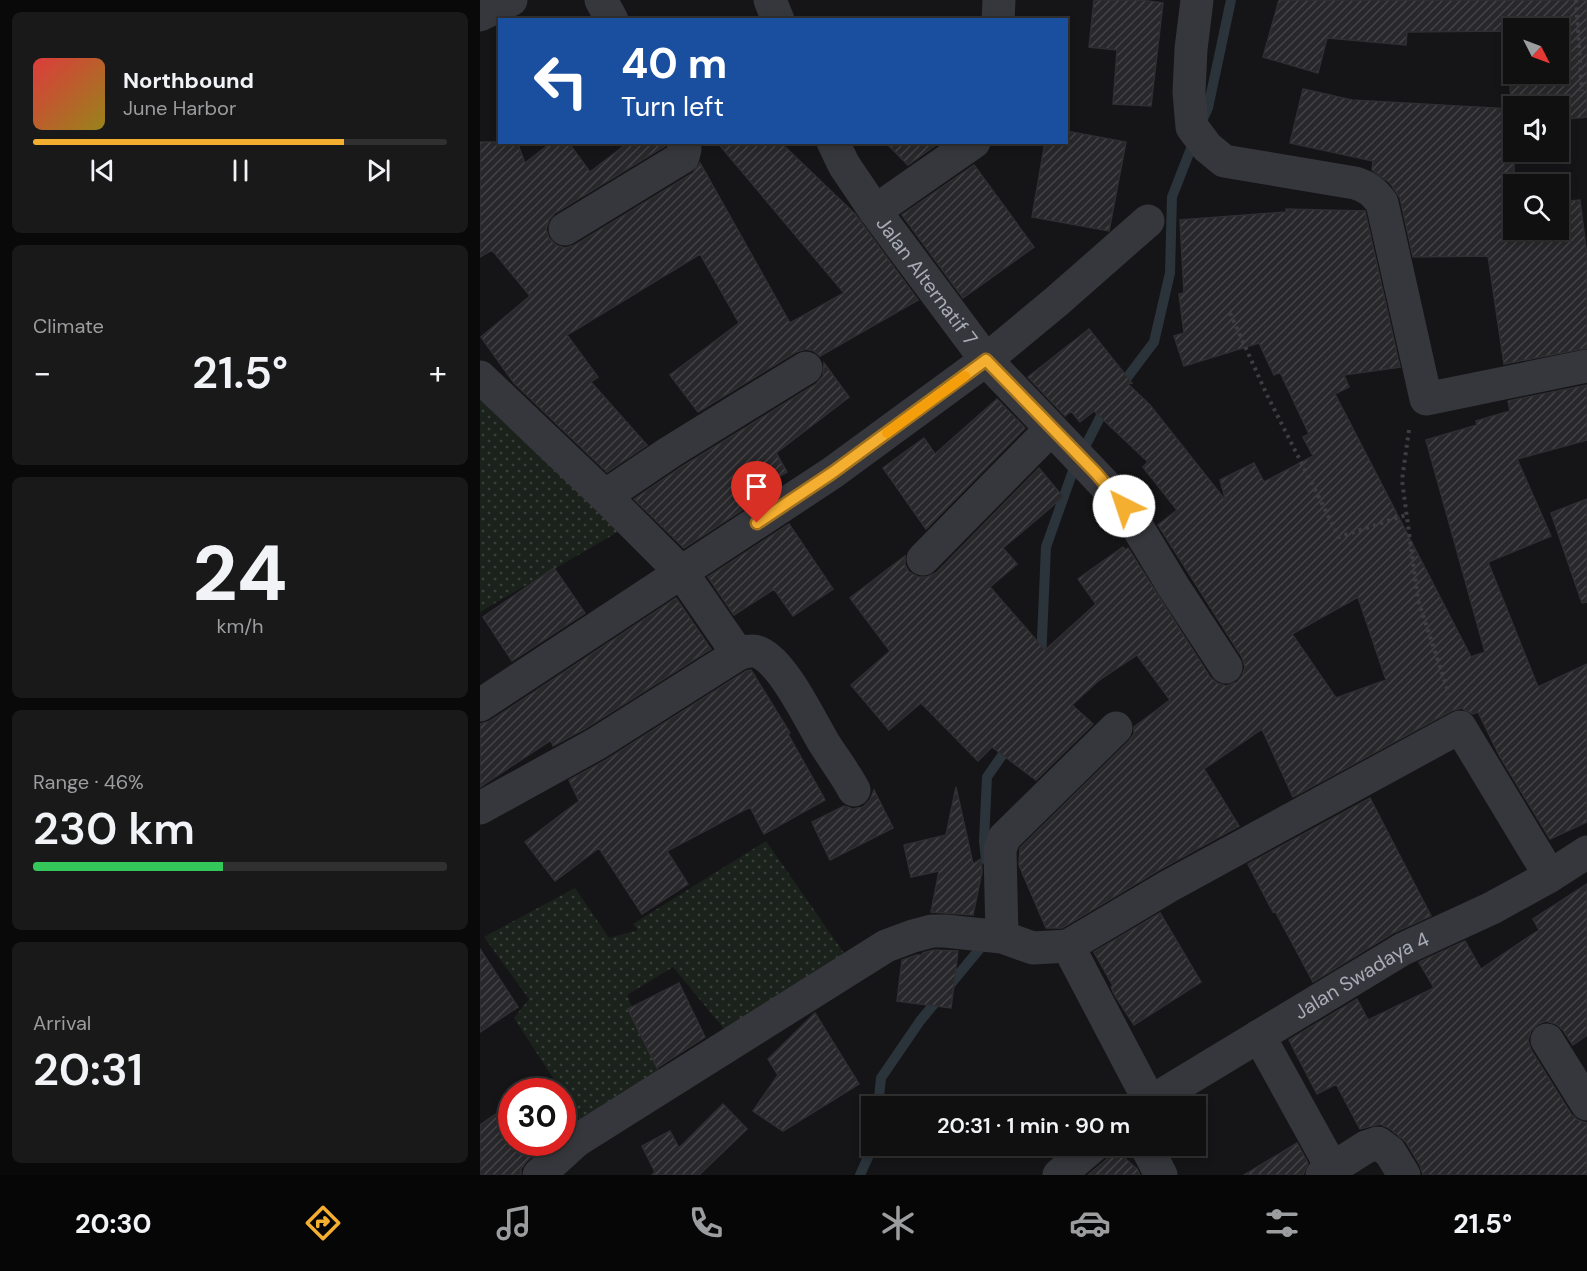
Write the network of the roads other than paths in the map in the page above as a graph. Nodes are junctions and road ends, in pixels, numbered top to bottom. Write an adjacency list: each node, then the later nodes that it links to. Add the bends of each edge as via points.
1 (511, 0): 6 (street)
2 (601, 0): 7 (street)
3 (770, 0): 8 (street)
4 (999, 0): 9 (street)
5 (1197, 0): 17 (street, via 1189,93 1192,127 1224,161 1355,183 1375,193 1382,202 1426,399)
6 (480, 15)
7 (611, 18)
8 (777, 18)
9 (998, 18)
10 (683, 144): 15 (street, via 683,157)
11 (834, 144): 13 (street, Jalan Alternatif 7)
12 (971, 144): 13 (street)
13 (875, 211): 16 (street, Jalan Alternatif 7)
14 (1148, 221): 16 (street)
15 (565, 229)
16 (986, 360): 20 (street, Jalan Alternatif 7); 23 (street, via 832,473)
17 (1587, 366)
18 (806, 368): 21 (street)
19 (480, 377): 21 (street)
20 (1051, 429): 22 (street); 25 (street, Jalan Alternatif 7, via 1124,506)
21 (605, 496): 23 (street)
22 (923, 559)
23 (682, 573): 24 (street); 26 (street)
24 (738, 654): 28 (street, via 761,653 778,669); 29 (street, via 596,744)
25 (1226, 667)
26 (480, 705)
27 (1116, 728): 32 (street, via 1004,838 1000,850)
28 (854, 790)
29 (480, 808)
30 (1587, 852): 31 (street, Jalan Swadaya 4)
31 (1550, 876): 33 (street, via 1460,727 1179,880); 34 (street, Jalan Swadaya 4, via 1403,949)
32 (1002, 937): 33 (street, via 1033,948); 42 (street, via 932,931 886,946 576,1141)
33 (1068, 946): 36 (street)
34 (1259, 1036): 37 (street, Jalan Swadaya 4); 41 (street)
35 (1547, 1040): 38 (street)
36 (1142, 1096)
37 (1161, 1096)
38 (1587, 1104)
39 (1081, 1156): 43 (street)
40 (1151, 1156): 44 (street)
41 (1327, 1172): 45 (street, via 1378,1143 1390,1152)
42 (539, 1175)
43 (1059, 1175)
44 (1161, 1175)
45 (1404, 1175)

